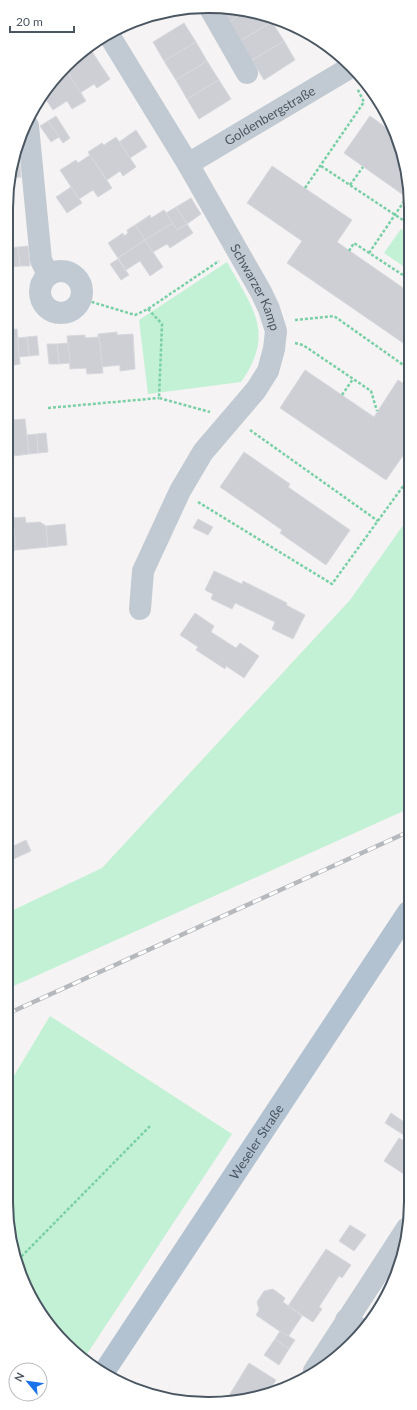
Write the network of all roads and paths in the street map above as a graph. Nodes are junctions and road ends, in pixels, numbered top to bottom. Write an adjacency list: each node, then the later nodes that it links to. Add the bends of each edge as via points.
1 (213, 13): 4 (street)
2 (111, 39): 7 (street, Schwarzer Kamp)
3 (346, 70): 7 (street, Goldenbergstraße)
4 (247, 73)
5 (353, 78): 8 (path, via 364,102)
6 (29, 132): 18 (street, via 41,260)
7 (188, 164): 15 (street, Schwarzer Kamp)
8 (321, 166): 10 (path); 11 (path)
9 (363, 166): 10 (path)
10 (350, 185): 13 (path)
11 (305, 188)
12 (404, 202): 13 (path)
13 (395, 215): 14 (path); 17 (path)
14 (404, 221)
15 (237, 250): 21 (path); 22 (street, Schwarzer Kamp, via 269,309)
16 (349, 251): 17 (path, via 354,242)
17 (369, 253): 19 (path)
18 (48, 275): 20 (street, via 62,271 70,272 81,283); 20 (street, via 41,284 40,295 49,310 61,314 68,312)
19 (404, 276)
20 (82, 299): 21 (path, via 135,315)
21 (148, 309): 26 (path, via 162,324)
22 (274, 330): 23 (path, via 334,316); 24 (path, via 303,345); 29 (street, Schwarzer Kamp, via 274,350 268,371 256,390)
23 (404, 366)
24 (353, 379): 25 (path); 28 (path, via 371,391)
25 (342, 395)
26 (159, 398): 27 (path); 29 (path)
27 (48, 408)
28 (377, 412)
29 (232, 417): 31 (street, Schwarzer Kamp, via 203,452); 32 (path)
30 (404, 485): 32 (path)
31 (180, 491): 32 (path, via 332,584); 33 (street, Schwarzer Kamp, via 143,571)
32 (378, 521)
33 (140, 609)
34 (404, 918): 40 (main road, Weseler Straße)
35 (151, 1125): 37 (path)
36 (400, 1241): 38 (street)
37 (21, 1257)
38 (354, 1325): 39 (street)
39 (324, 1360)
40 (107, 1368)

